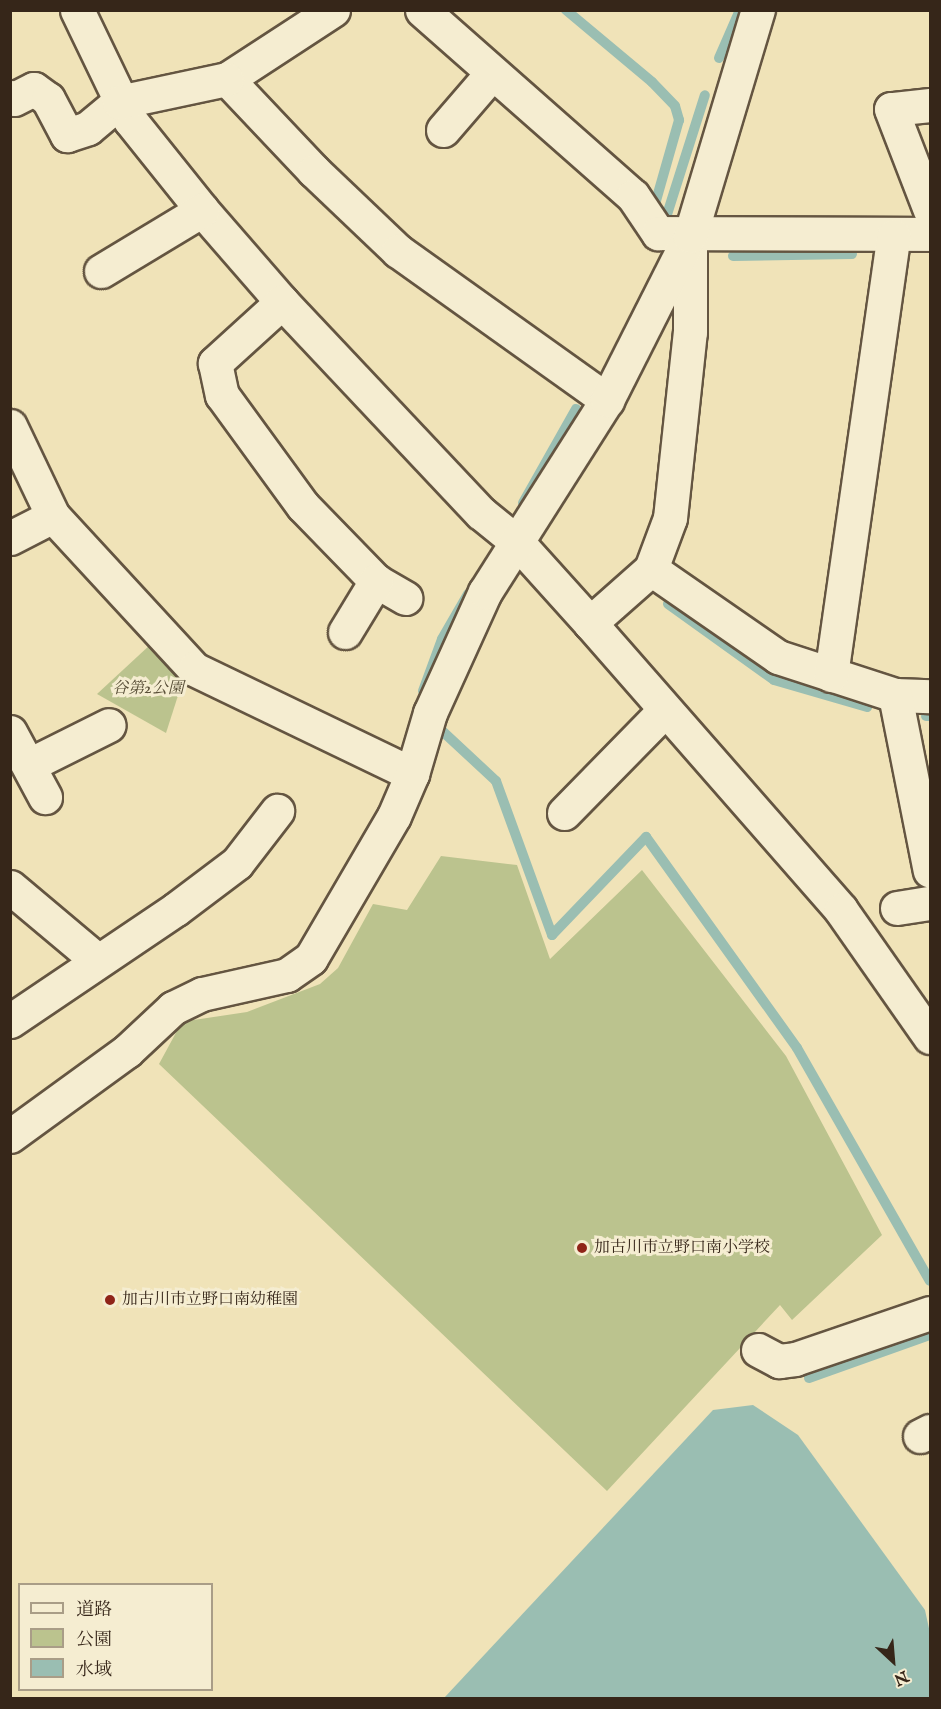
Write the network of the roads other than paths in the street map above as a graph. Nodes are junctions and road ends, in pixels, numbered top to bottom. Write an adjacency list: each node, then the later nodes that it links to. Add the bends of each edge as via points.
1 (76, 10): 8 (street)
2 (422, 10): 5 (street)
3 (758, 10): 15 (street)
4 (327, 12): 6 (street)
5 (492, 73): 10 (street); 15 (street, via 633,196 658,233)
6 (227, 79): 8 (street); 18 (street, via 314,171 398,251)
7 (10, 97): 8 (street, via 14,99 34,89 48,99 68,135 87,128)
8 (119, 102): 11 (street)
9 (930, 105): 12 (street, via 891,109)
10 (443, 130)
11 (202, 210): 16 (street); 17 (street)
12 (930, 210)
13 (930, 234): 14 (street)
14 (894, 235): 15 (street); 28 (street)
15 (690, 236): 18 (street); 23 (street, via 690,332 670,518)
16 (101, 271)
17 (282, 302): 22 (street, via 481,513); 24 (street, via 215,363 222,395 303,506)
18 (607, 400): 22 (street)
19 (10, 426): 20 (street)
20 (53, 516): 21 (street); 35 (street, via 194,669)
21 (10, 538)
22 (518, 543): 26 (street); 35 (street, via 485,592 458,648 430,713)
23 (651, 569): 26 (street); 28 (street, via 778,657)
24 (376, 581): 25 (street); 27 (street)
25 (405, 598)
26 (590, 623): 31 (street)
27 (345, 632)
28 (831, 675): 29 (street)
29 (895, 694): 30 (street); 39 (street)
30 (930, 696)
31 (665, 710): 38 (street); 45 (street, via 841,910)
32 (109, 725): 34 (street)
33 (10, 732): 34 (street)
34 (29, 765): 36 (street)
35 (412, 774): 46 (street, via 377,849 311,958 287,975 202,994 173,1008 127,1051)
36 (45, 797)
37 (277, 812): 43 (street, via 237,863 176,909)
38 (564, 813)
39 (930, 871)
40 (10, 886): 43 (street)
41 (930, 903): 42 (street)
42 (897, 909)
43 (97, 960): 44 (street)
44 (10, 1021)
45 (930, 1037)
46 (10, 1136)
47 (930, 1313): 48 (street, via 795,1359 779,1361)
48 (758, 1350)

